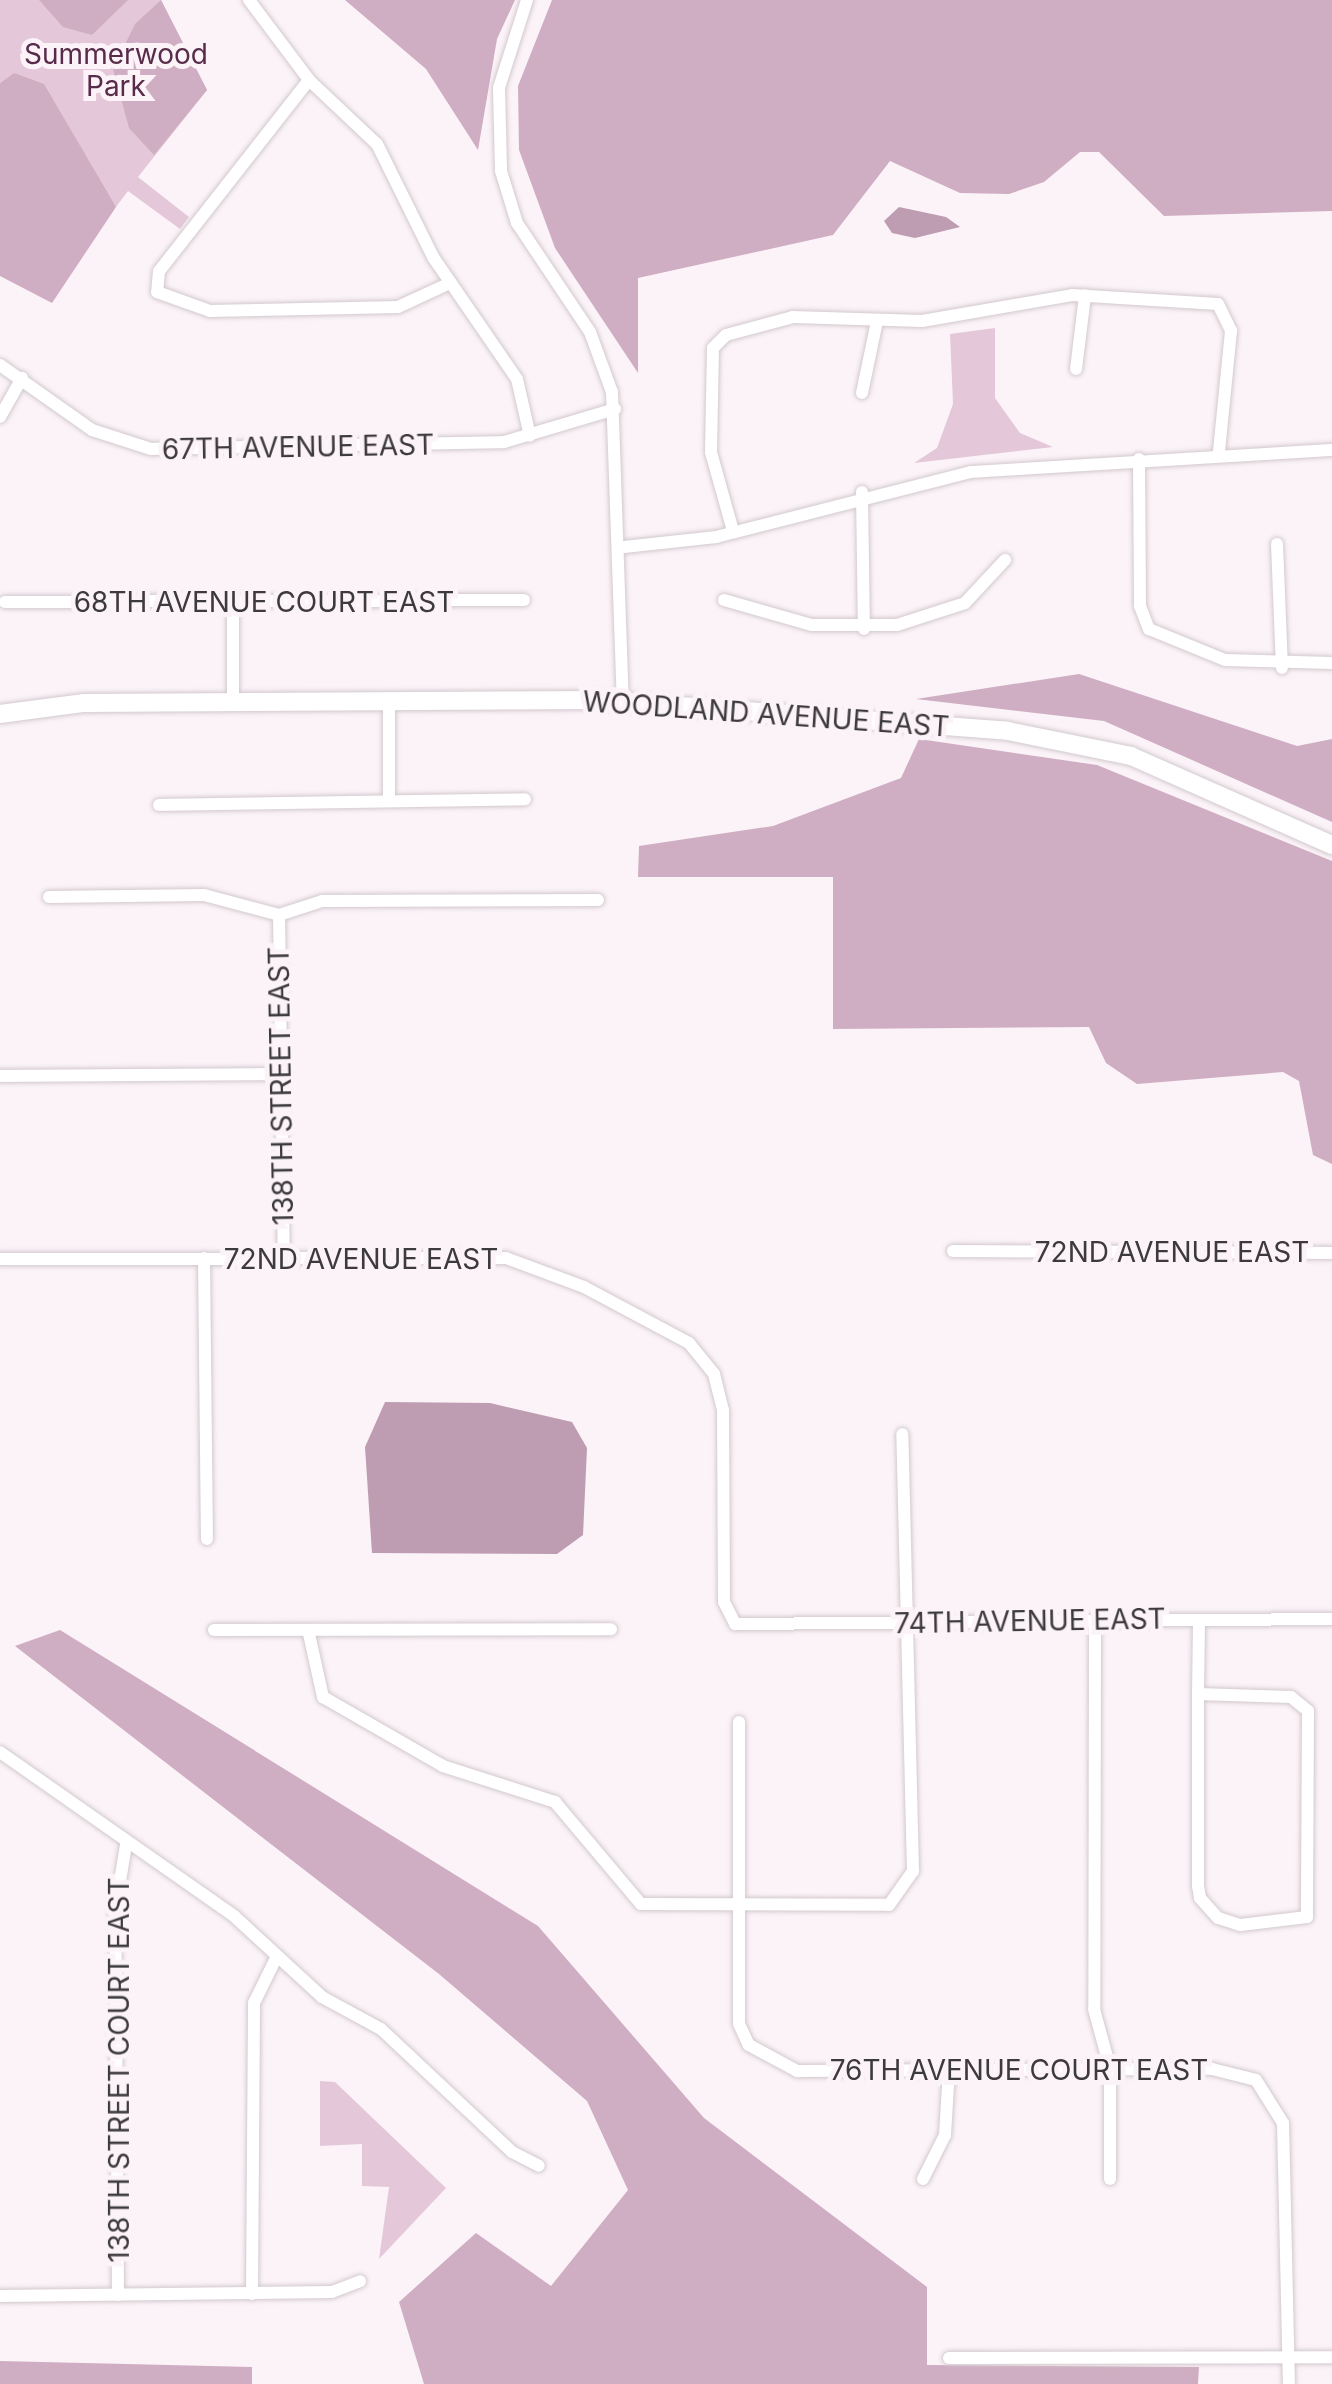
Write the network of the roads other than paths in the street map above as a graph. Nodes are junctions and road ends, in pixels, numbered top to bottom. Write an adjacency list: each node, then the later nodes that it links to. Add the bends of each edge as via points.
1 (249, 0): 3 (street)
2 (527, 0): 11 (street, via 499,88 501,170 530,249 590,332)
3 (309, 80): 4 (street, via 377,144); 4 (street, via 156,282 157,292 210,311 398,307)
4 (450, 283): 13 (street, via 517,379)
5 (1085, 296): 6 (street); 8 (street); 15 (street, via 1224,308 1231,347)
6 (877, 321): 10 (street); 18 (street, via 793,316 715,344 711,452)
7 (0, 365): 9 (street, 67TH AVENUE EAST)
8 (1076, 369)
9 (22, 378): 12 (street); 13 (street, 67TH AVENUE EAST, via 92,430 151,449)
10 (862, 393)
11 (615, 409): 13 (street, 67TH AVENUE EAST); 20 (street)
12 (0, 417)
13 (530, 436)
14 (1332, 450): 15 (street)
15 (1219, 452): 16 (street)
16 (1138, 459): 17 (street, via 971,472); 28 (street, via 1141,616 1205,654)
17 (862, 492): 18 (street); 26 (street)
18 (733, 532): 20 (street)
19 (1277, 544): 28 (street)
20 (624, 547): 29 (street)
21 (1005, 560): 26 (street, via 965,604)
22 (524, 600): 25 (street, 68TH AVENUE COURT EAST)
23 (724, 600): 26 (street)
24 (5, 602): 25 (street, 68TH AVENUE COURT EAST)
25 (233, 602): 30 (street)
26 (864, 628)
27 (1332, 663): 28 (street)
28 (1282, 668)
29 (623, 701): 31 (street, WOODLAND AVENUE EAST); 36 (street, WOODLAND AVENUE EAST, via 1082,741)
30 (233, 702): 31 (street, WOODLAND AVENUE EAST); 32 (street, WOODLAND AVENUE EAST)
31 (388, 702): 33 (street)
32 (0, 714)
33 (389, 800): 34 (street); 35 (street)
34 (524, 800)
35 (159, 804)
36 (1332, 844)
37 (50, 897): 39 (street, via 204,895)
38 (598, 900): 39 (street, via 322,901)
39 (279, 915): 40 (street, 138TH STREET EAST)
40 (281, 1074): 41 (street); 44 (street, 138TH STREET EAST)
41 (0, 1076)
42 (953, 1251): 43 (street, 72ND AVENUE EAST)
43 (1332, 1253)
44 (284, 1256): 45 (street, 72ND AVENUE EAST); 50 (street, 72ND AVENUE EAST, via 506,1258 584,1287 699,1352 723,1410)
45 (204, 1258): 46 (street, 72ND AVENUE EAST); 48 (street)
46 (0, 1259)
47 (902, 1434): 52 (street)
48 (208, 1539)
49 (1332, 1618): 51 (street, 74TH AVENUE EAST)
50 (730, 1620): 52 (street, 74TH AVENUE EAST)
51 (1199, 1620): 53 (street, 74TH AVENUE EAST); 57 (street)
52 (909, 1622): 53 (street, 74TH AVENUE EAST); 61 (street, via 913,1871 902,1896 864,1910)
53 (1095, 1622): 63 (street, via 1094,2009)
54 (214, 1630): 56 (street)
55 (611, 1630): 56 (street)
56 (310, 1634): 61 (street, via 323,1696 443,1766 555,1802 642,1904)
57 (1198, 1694): 57 (street, via 1290,1697 1312,1720 1312,1911 1286,1924 1240,1924 1208,1910 1198,1886)
58 (739, 1722): 61 (street)
59 (0, 1752): 60 (street)
60 (126, 1845): 62 (street); 70 (street, 138TH STREET COURT EAST, via 116,1898)
61 (736, 1910): 64 (street, 76TH AVENUE COURT EAST, via 740,2024 756,2050 797,2071)
62 (277, 1956): 65 (street, via 322,1997 381,2028 512,2152); 69 (street, via 254,2004)
63 (1110, 2068): 64 (street, 76TH AVENUE COURT EAST); 67 (street); 74 (street, 76TH AVENUE COURT EAST, via 1229,2070 1256,2080 1274,2102 1285,2141)
64 (949, 2070): 66 (street, via 945,2135)
65 (540, 2166)
66 (923, 2178)
67 (1110, 2179)
68 (360, 2280): 69 (street, via 332,2292)
69 (252, 2294): 70 (street)
70 (118, 2295): 71 (street)
71 (0, 2296)
72 (949, 2358): 74 (street)
73 (1332, 2358): 74 (street)
74 (1291, 2359): 75 (street)
75 (1290, 2384)

